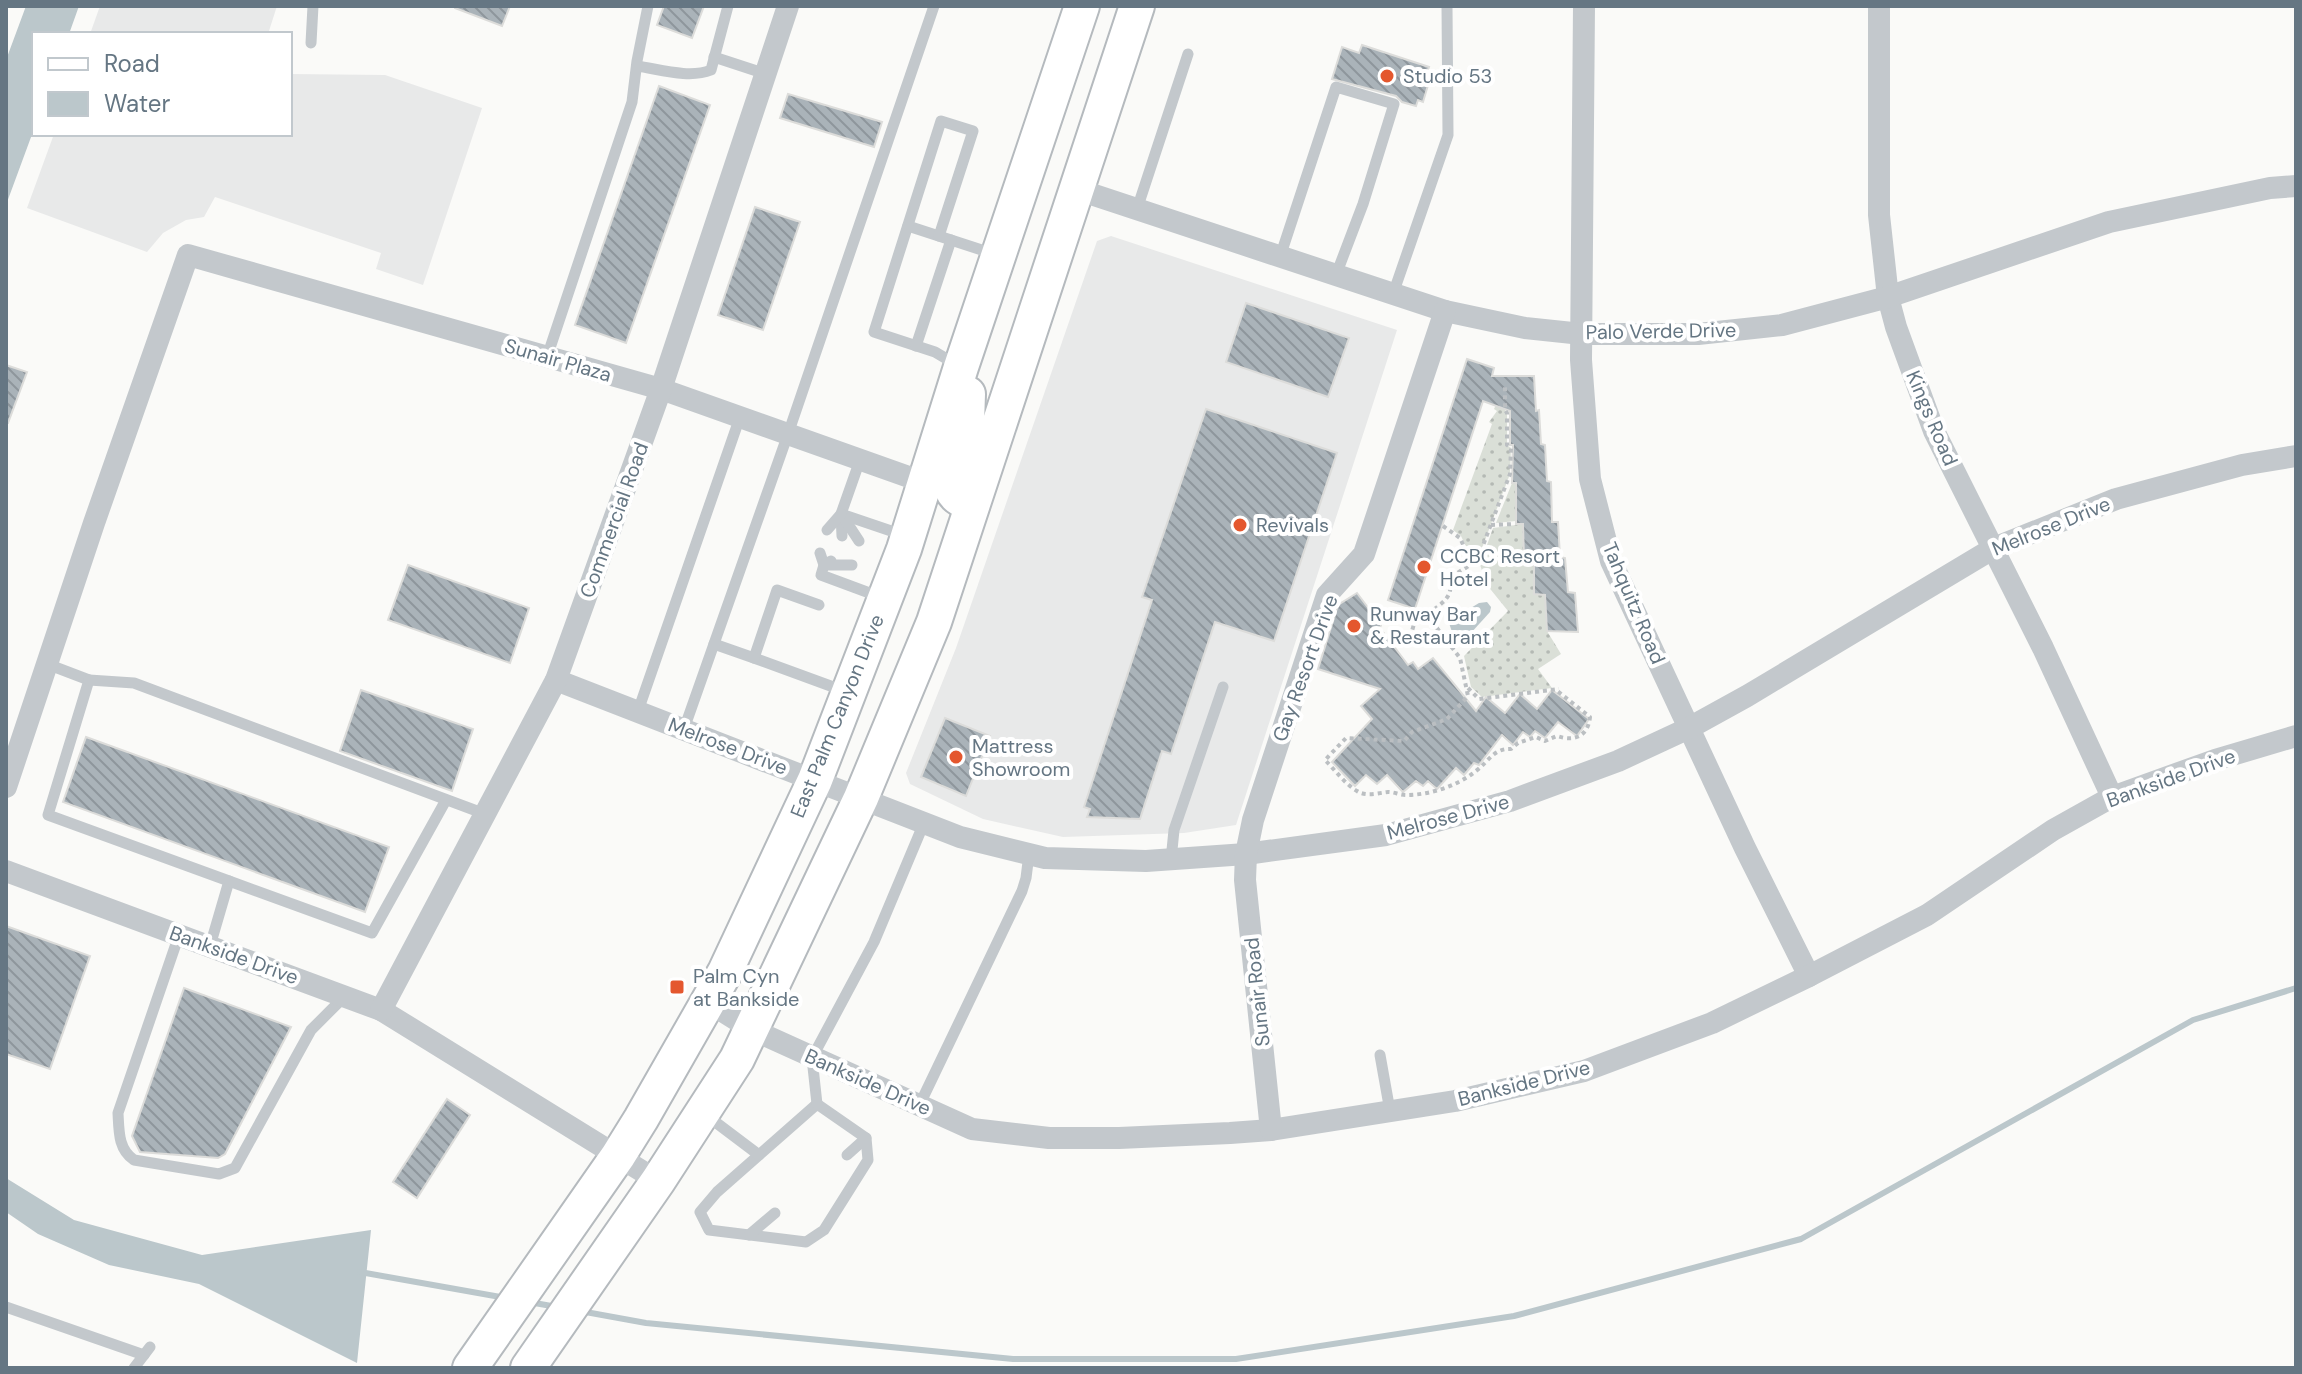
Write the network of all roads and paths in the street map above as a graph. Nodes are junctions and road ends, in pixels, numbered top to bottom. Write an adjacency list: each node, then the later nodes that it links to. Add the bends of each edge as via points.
1 (313, 6): 11 (lane)
2 (648, 6): 14 (lane)
3 (728, 6): 13 (lane)
4 (788, 6): 15 (street, Commercial Road)
5 (934, 6): 35 (lane)
6 (1082, 6): 22 (main road, East Palm Canyon Drive)
7 (1137, 6): 17 (main road)
8 (1447, 6): 25 (lane, via 1448,135)
9 (1584, 6): 28 (street, Tahquitz Road)
10 (1879, 6): 26 (street, Kings Road, via 1879,215)
11 (311, 43)
12 (1188, 54): 18 (lane)
13 (714, 57): 14 (lane, via 711,70 703,73); 15 (lane)
14 (637, 66): 30 (lane, via 632,102)
15 (766, 74): 33 (street, Commercial Road)
16 (2296, 186): 26 (street, Palo Verde Drive, via 2109,222)
17 (1076, 189): 18 (street, Palo Verde Drive); 39 (main road)
18 (1137, 209): 23 (street, Palo Verde Drive)
19 (908, 226): 20 (lane); 20 (lane, via 941,121 973,131); 29 (lane, via 874,332)
20 (939, 236): 21 (lane)
21 (951, 240): 22 (lane); 29 (lane)
22 (998, 255): 31 (main road, East Palm Canyon Drive)
23 (1280, 257): 24 (street, Palo Verde Drive); 24 (lane, via 1336,87 1394,104)
24 (1336, 275): 25 (street, Palo Verde Drive)
25 (1393, 294): 27 (street, Palo Verde Drive)
26 (1888, 297): 28 (street, Palo Verde Drive, via 1782,325 1698,334); 48 (street, Kings Road, via 1934,431)
27 (1445, 311): 28 (street, Palo Verde Drive); 77 (street, Gay Resort Drive, via 1364,554 1327,595)
28 (1582, 334): 66 (street, Tahquitz Road, via 1590,479 1611,561)
29 (916, 346): 31 (lane)
30 (547, 357): 33 (street, Sunair Plaza); 59 (street, Sunair Plaza, via 188,255)
31 (961, 367): 38 (main road, East Palm Canyon Drive); 39 (main road, via 968,383 967,423 950,480 955,497)
32 (1505, 385): 42 (path, via 1510,474)
33 (661, 389): 34 (street, Sunair Plaza); 61 (street, Commercial Road)
34 (740, 417): 35 (street, Sunair Plaza); 65 (lane)
35 (788, 434): 37 (street, Sunair Plaza); 56 (lane)
36 (2296, 456): 48 (street, Melrose Drive, via 2116,499)
37 (860, 460): 38 (street, Sunair Plaza); 40 (lane)
38 (923, 482): 46 (main road, East Palm Canyon Drive)
39 (972, 505): 72 (main road, via 934,622)
40 (841, 514): 44 (lane); 45 (lane); 46 (lane); 47 (lane)
41 (1514, 524): 42 (path)
42 (1491, 525): 51 (path)
43 (1443, 526): 51 (path, via 1460,538)
44 (827, 530)
45 (842, 536)
46 (907, 537): 53 (main road, East Palm Canyon Drive)
47 (859, 541)
48 (1994, 548): 66 (street, Melrose Drive); 71 (street, Kings Road)
49 (820, 553): 50 (lane)
50 (830, 562): 52 (lane); 53 (lane, via 821,575)
51 (1472, 564): 55 (path, via 1449,578 1450,595)
52 (852, 565)
53 (885, 598): 64 (main road, East Palm Canyon Drive)
54 (819, 605): 58 (lane, via 777,590)
55 (1427, 615): 57 (path, via 1418,610); 63 (path, via 1460,658)
56 (714, 644): 58 (lane); 67 (lane)
57 (1408, 645)
58 (754, 658): 64 (lane)
59 (47, 664): 60 (lane); 70 (street)
60 (89, 680): 73 (lane, via 134,683); 80 (lane, via 48,815)
61 (556, 680): 65 (street, Melrose Drive); 74 (street, Commercial Road)
62 (1223, 687): 78 (lane, via 1174,830)
63 (1466, 687): 63 (path, via 1468,696 1447,719 1412,732 1404,741 1346,738 1325,760 1358,792 1403,796 1457,784 1503,748 1536,737 1545,741 1582,736 1589,727 1590,717 1558,690 1479,699)
64 (848, 692): 69 (main road, East Palm Canyon Drive)
65 (638, 711): 67 (street, Melrose Drive)
66 (1689, 728): 77 (street, Melrose Drive, via 1510,801 1386,835); 83 (street, Tahquitz Road)
67 (684, 729): 69 (street, Melrose Drive)
68 (2296, 736): 71 (street, Bankside Drive)
69 (815, 780): 72 (street, Melrose Drive); 85 (main road, East Palm Canyon Drive)
70 (6, 787)
71 (2112, 797): 83 (street, Bankside Drive, via 1927,915)
72 (861, 798): 75 (street, Melrose Drive); 87 (main road)
73 (446, 800): 74 (lane); 80 (lane, via 372,933)
74 (485, 814): 86 (street, Commercial Road)
75 (924, 823): 76 (street, Melrose Drive); 89 (lane, via 874,942)
76 (1029, 854): 78 (street, Melrose Drive); 91 (lane, via 1022,891)
77 (1246, 854): 78 (street, Melrose Drive); 94 (street, Sunair Road)
78 (1171, 860)
79 (6, 871): 81 (street, Bankside Drive)
80 (229, 881): 82 (lane)
81 (179, 935): 82 (street, Bankside Drive); 84 (lane, via 118,1113 125,1154 134,1160 219,1174 235,1168 311,1030)
82 (210, 946): 84 (street, Bankside Drive)
83 (1809, 976): 92 (street, Bankside Drive, via 1712,1023 1584,1071)
84 (345, 996): 86 (street, Bankside Drive)
85 (708, 1002): 87 (street, Bankside Drive); 98 (main road, East Palm Canyon Drive)
86 (381, 1010): 98 (street, Bankside Drive)
87 (751, 1029): 89 (street, Bankside Drive); 93 (main road)
88 (1380, 1055): 92 (lane)
89 (812, 1058): 90 (lane); 91 (street, Bankside Drive)
90 (817, 1104): 95 (lane); 96 (lane)
91 (919, 1106): 94 (street, Bankside Drive, via 972,1129 1049,1138)
92 (1390, 1111): 94 (street, Bankside Drive)
93 (703, 1112): 96 (lane); 99 (main road)
94 (1271, 1130)
95 (866, 1138): 97 (lane); 101 (lane, via 868,1160 824,1230 806,1242)
96 (759, 1155): 101 (lane, via 700,1212 709,1230)
97 (847, 1155)
98 (618, 1156): 99 (street, Bankside Drive); 106 (main road, East Palm Canyon Drive)
99 (658, 1181): 107 (main road)
100 (775, 1213): 101 (lane)
101 (749, 1235)
102 (6, 1307): 103 (lane)
103 (144, 1355): 104 (lane); 105 (lane, via 150,1347)
104 (134, 1368)
105 (147, 1368)
106 (470, 1368)
107 (528, 1368)

